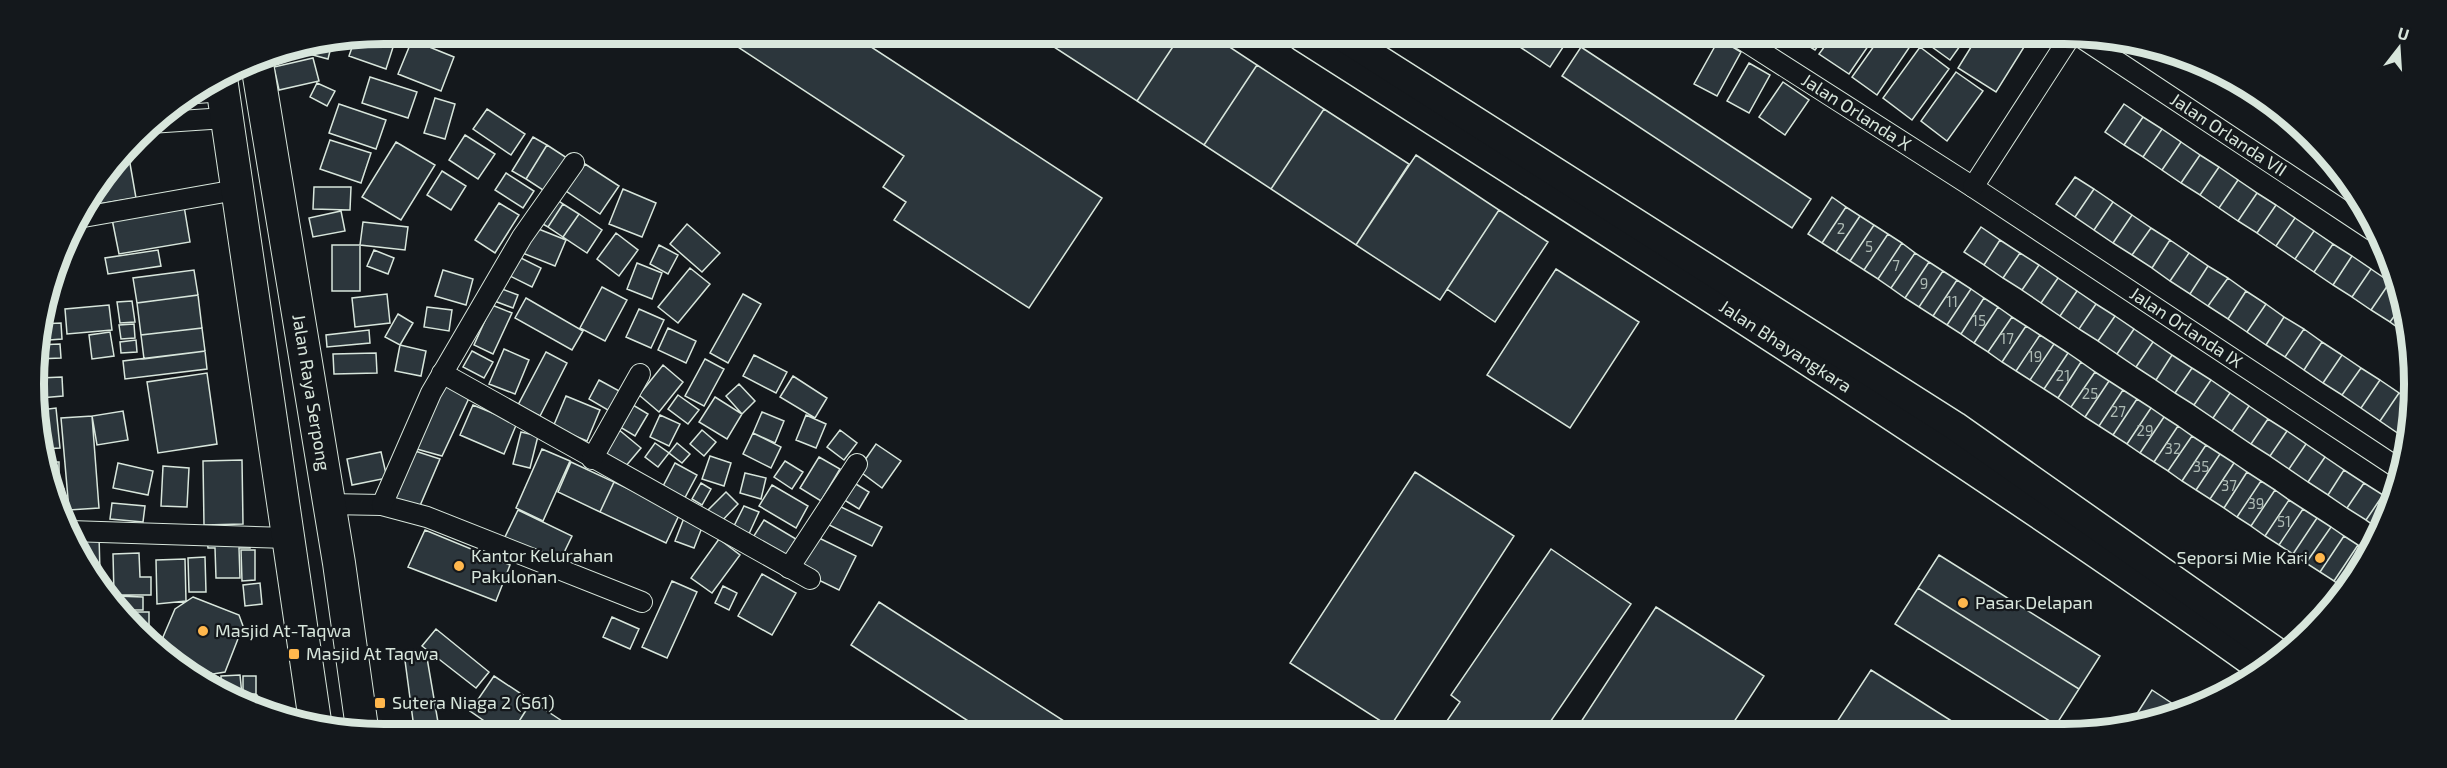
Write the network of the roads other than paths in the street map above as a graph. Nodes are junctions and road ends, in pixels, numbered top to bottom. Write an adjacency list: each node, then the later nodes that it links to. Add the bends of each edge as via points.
1 (1313, 44): 27 (main road, Jalan Bhayangkara, via 1971,468)
2 (1354, 44): 26 (main road, Jalan Bhayangkara, via 1955,426)
3 (1749, 44): 10 (street, Jalan Orlanda X)
4 (2065, 44): 10 (street)
5 (2092, 45): 13 (street, Jalan Orlanda VII)
6 (258, 68): 19 (main road, Jalan Raya Serpong)
7 (216, 95): 8 (street); 11 (main road)
8 (185, 108)
9 (574, 163): 14 (street, via 522,237)
10 (1973, 187): 18 (street, Jalan Orlanda IX)
11 (236, 190): 12 (street); 22 (main road)
12 (88, 216)
13 (2363, 224)
14 (442, 373): 16 (street); 20 (street)
15 (640, 374): 16 (street)
16 (592, 459): 23 (street)
17 (857, 464): 23 (street)
18 (2394, 465)
19 (328, 504): 20 (street); 29 (main road, Jalan Raya Serpong)
20 (382, 505): 25 (street, via 427,517)
21 (77, 531): 22 (street)
22 (288, 538): 28 (main road)
23 (789, 568): 24 (street)
24 (810, 579)
25 (642, 602)
26 (2274, 651)
27 (2256, 664)
28 (314, 717)
29 (361, 724)

